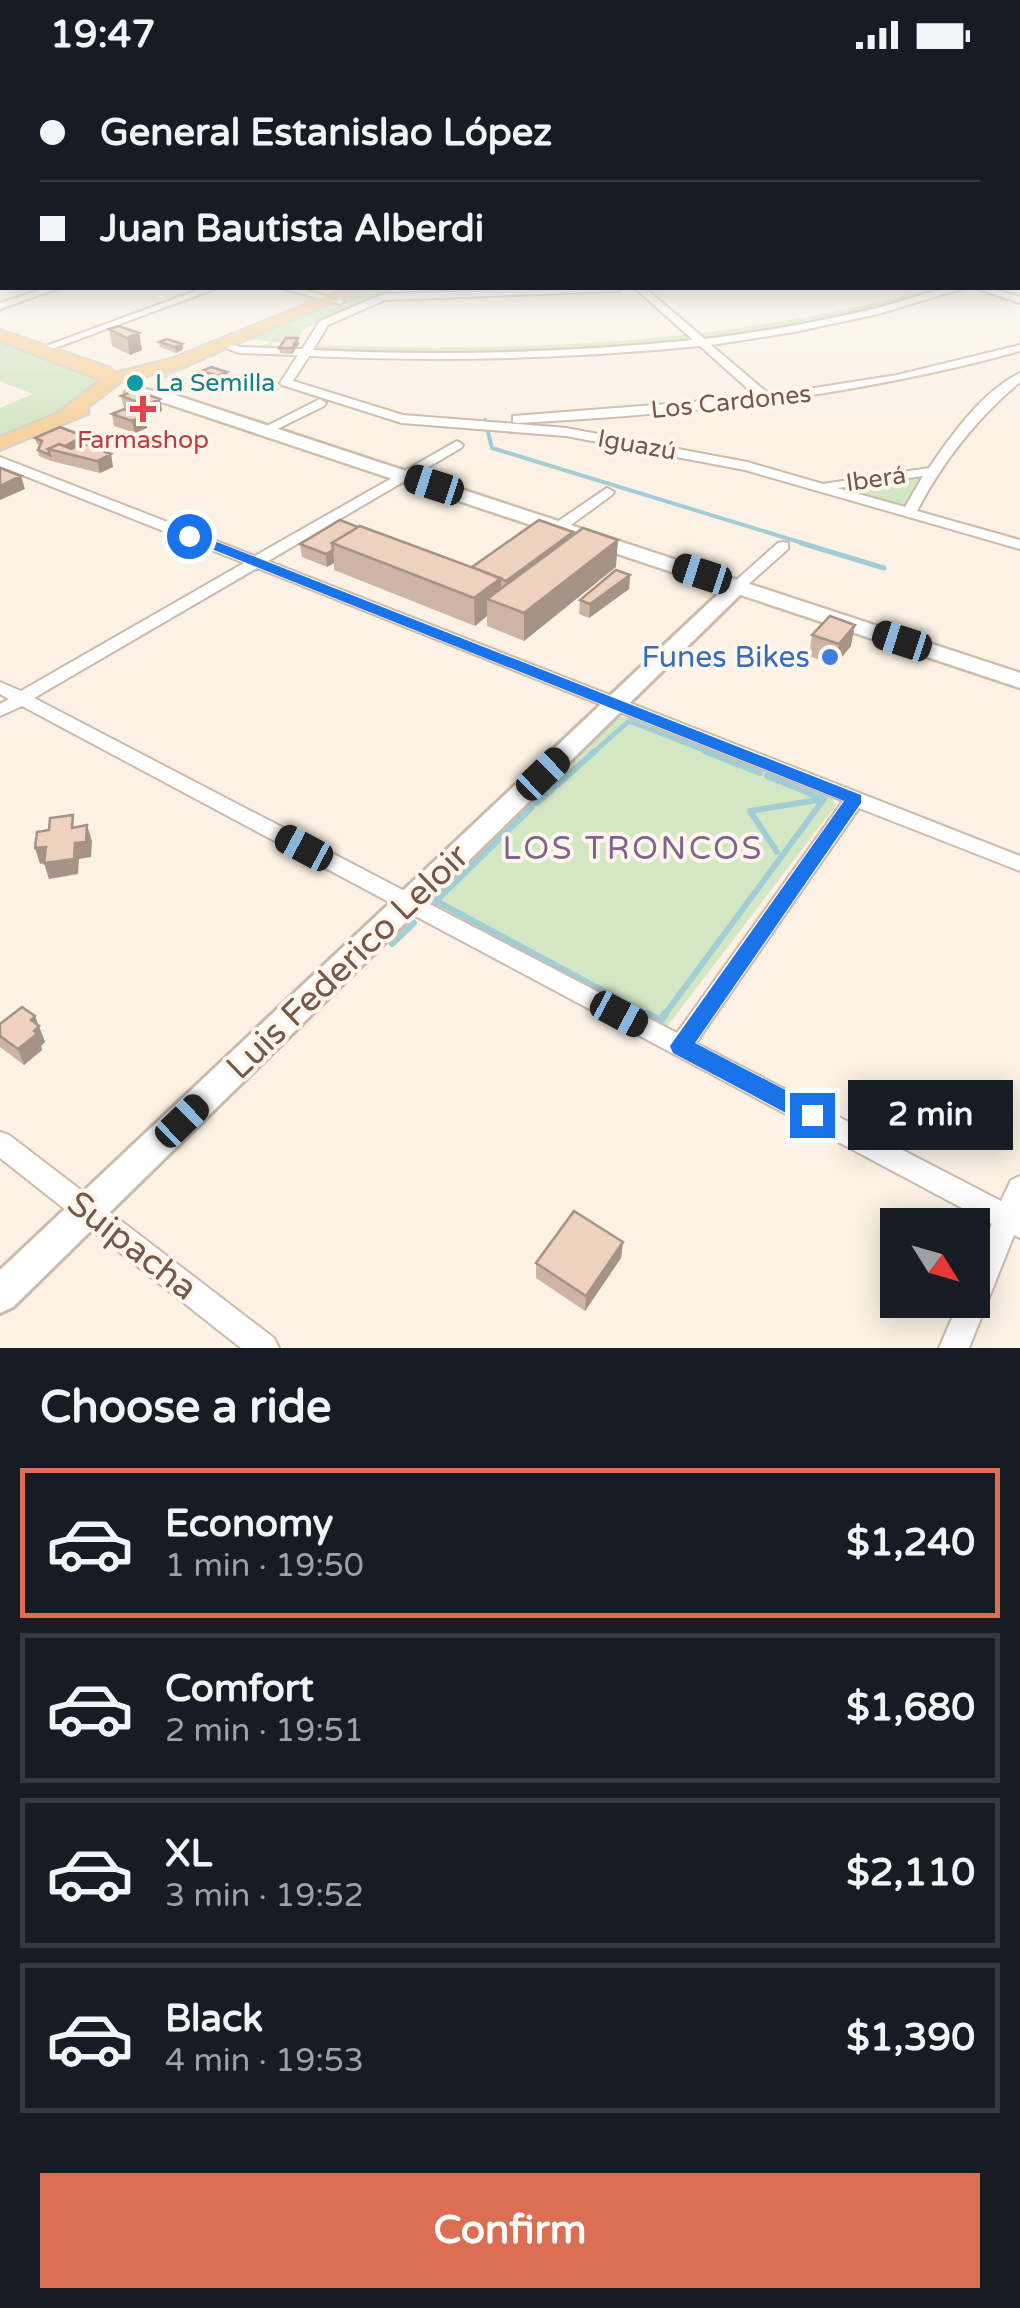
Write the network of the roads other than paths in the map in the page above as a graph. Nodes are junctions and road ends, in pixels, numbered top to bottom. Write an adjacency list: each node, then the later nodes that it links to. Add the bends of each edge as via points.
1 (151, 309): 8 (street)
2 (154, 309): 8 (street)
3 (315, 309): 11 (main road)
4 (357, 309): 13 (street, via 324,323)
5 (664, 309): 10 (street)
6 (845, 309): 10 (street)
7 (878, 309): 10 (street)
8 (114, 323): 15 (street)
9 (0, 335): 15 (main road)
10 (696, 337): 13 (street, via 497,354); 23 (street)
11 (235, 343): 12 (street); 12 (street); 20 (main road); 22 (main road)
12 (283, 348): 13 (street)
13 (308, 348): 27 (street, Iguazú, via 286,383 402,419)
14 (1020, 348): 17 (street, Los Cardones)
15 (43, 349): 16 (main road)
16 (70, 358): 20 (main road); 21 (main road, via 104,372)
17 (988, 358): 18 (street); 23 (street, Los Cardones)
18 (1020, 363)
19 (1020, 376): 33 (street, via 976,416)
20 (135, 382): 21 (main road); 22 (main road); 25 (main road)
21 (110, 383): 25 (main road)
22 (162, 388): 28 (main road)
23 (768, 400): 26 (street, Los Cardones)
24 (320, 403): 28 (street)
25 (65, 416): 30 (main road)
26 (570, 416): 27 (street, Los Cardones); 29 (street, via 560,427)
27 (437, 420): 29 (street, Iguazú)
28 (266, 430): 34 (main road)
29 (566, 432): 35 (street, Iguazú)
30 (0, 444)
31 (456, 445): 34 (street)
32 (0, 461): 41 (street)
33 (932, 471): 35 (street, Iberá); 37 (street)
34 (402, 474): 38 (main road); 41 (street)
35 (819, 486): 37 (street, Iguazú)
36 (608, 492): 38 (street)
37 (909, 513): 39 (street, Iguazú)
38 (559, 526): 42 (main road)
39 (1020, 545)
40 (783, 546): 42 (street, Luis Federico Leloir)
41 (255, 562): 45 (street); 46 (street)
42 (738, 586): 43 (main road); 46 (street, Luis Federico Leloir)
43 (1020, 680)
44 (0, 687): 45 (street)
45 (22, 699): 47 (street); 50 (street)
46 (616, 704): 48 (street); 50 (street, Luis Federico Leloir)
47 (0, 712)
48 (855, 799): 49 (street); 51 (street)
49 (1020, 864)
50 (409, 903): 51 (street); 54 (street, Luis Federico Leloir)
51 (681, 1046): 55 (street)
52 (0, 1143): 54 (street, Suipacha)
53 (1020, 1188): 55 (street)
54 (87, 1211): 56 (street, Luis Federico Leloir); 57 (street, Suipacha)
55 (1014, 1222): 58 (street)
56 (0, 1295)
57 (264, 1348)
58 (954, 1348)

